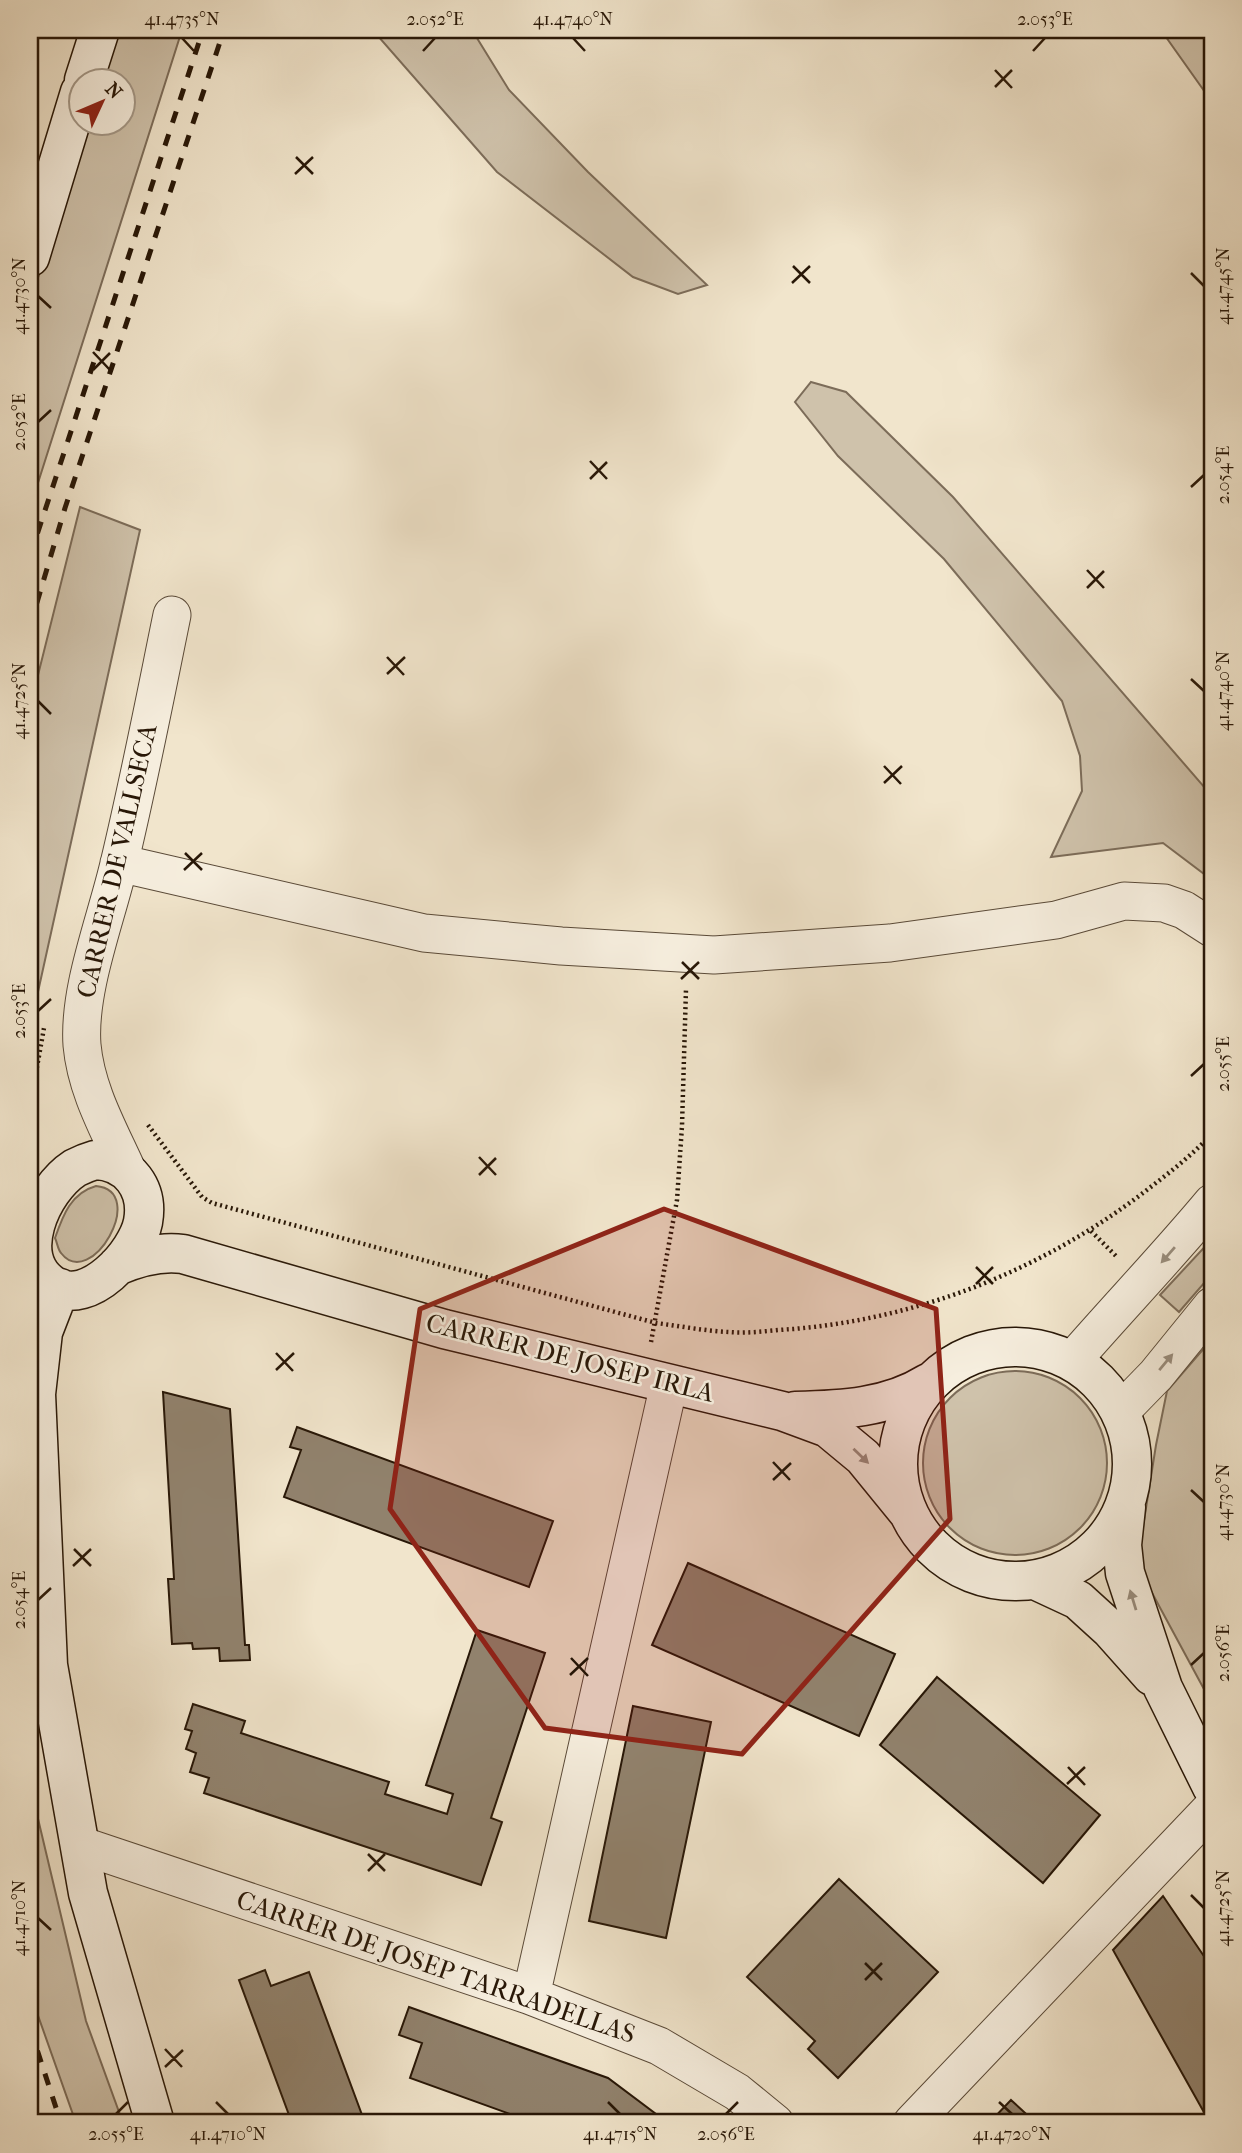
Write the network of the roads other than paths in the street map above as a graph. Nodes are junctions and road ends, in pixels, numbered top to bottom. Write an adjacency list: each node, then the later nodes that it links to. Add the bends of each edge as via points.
1 (100, 30): 2 (street)
2 (88, 66)
3 (67, 136): 4 (street)
4 (30, 257)
5 (173, 615): 6 (street, CARRER DE VALLSECA)
6 (119, 863): 7 (street, via 424,933 561,946 714,955 890,943 1056,920 1124,901 1164,903); 8 (street, CARRER DE VALLSECA, via 83,1006 83,1048)
7 (1212, 928)
8 (99, 1107): 10 (street, CARRER DE VALLSECA, via 97,1142); 11 (street, CARRER DE VALLSECA)
9 (30, 1155): 10 (street, via 45,1177)
10 (77, 1169): 11 (street, via 104,1160); 14 (street, via 42,1207)
11 (127, 1170): 13 (street, via 136,1181)
12 (1212, 1203): 19 (street, one-way to 19)
13 (143, 1211): 15 (street, via 174,1242); 16 (street, via 136,1241)
14 (31, 1246): 17 (street, via 36,1266)
15 (200, 1258): 16 (street, via 169,1252); 20 (street, CARRER DE JOSEP IRLA, via 444,1329)
16 (117, 1266): 17 (street, via 85,1289)
17 (60, 1289): 30 (street, via 40,1351 37,1458 48,1665)
18 (1212, 1306): 23 (street, one-way to 18)
19 (1072, 1361): 21 (street, via 1051,1352 1007,1346 964,1357); 23 (street, via 1108,1392)
20 (656, 1382): 22 (street, CARRER DE JOSEP IRLA); 31 (street)
21 (928, 1383): 22 (street, via 909,1395 878,1404); 25 (street, via 905,1422 899,1444 897,1466)
22 (782, 1411): 25 (street, CARRER DE JOSEP IRLA, one-way to 25, via 828,1429 863,1457)
23 (1120, 1412): 24 (street, via 1131,1450)
24 (1127, 1498): 26 (street, via 1108,1536 1093,1552 1057,1574); 27 (street, one-way to 24, via 1125,1573 1122,1545)
25 (907, 1511): 26 (street, via 932,1547 950,1562 1003,1581)
26 (1035, 1580): 27 (street, via 1078,1600)
27 (1163, 1688): 28 (street)
28 (1212, 1787)
29 (1212, 1808): 34 (street)
30 (80, 1845): 31 (street, CARRER DE JOSEP TARRADELLAS); 32 (street, via 88,1893)
31 (531, 1996): 33 (street, CARRER DE JOSEP TARRADELLAS, via 659,2046 737,2092)
32 (155, 2123)
33 (775, 2123)
34 (912, 2123)

